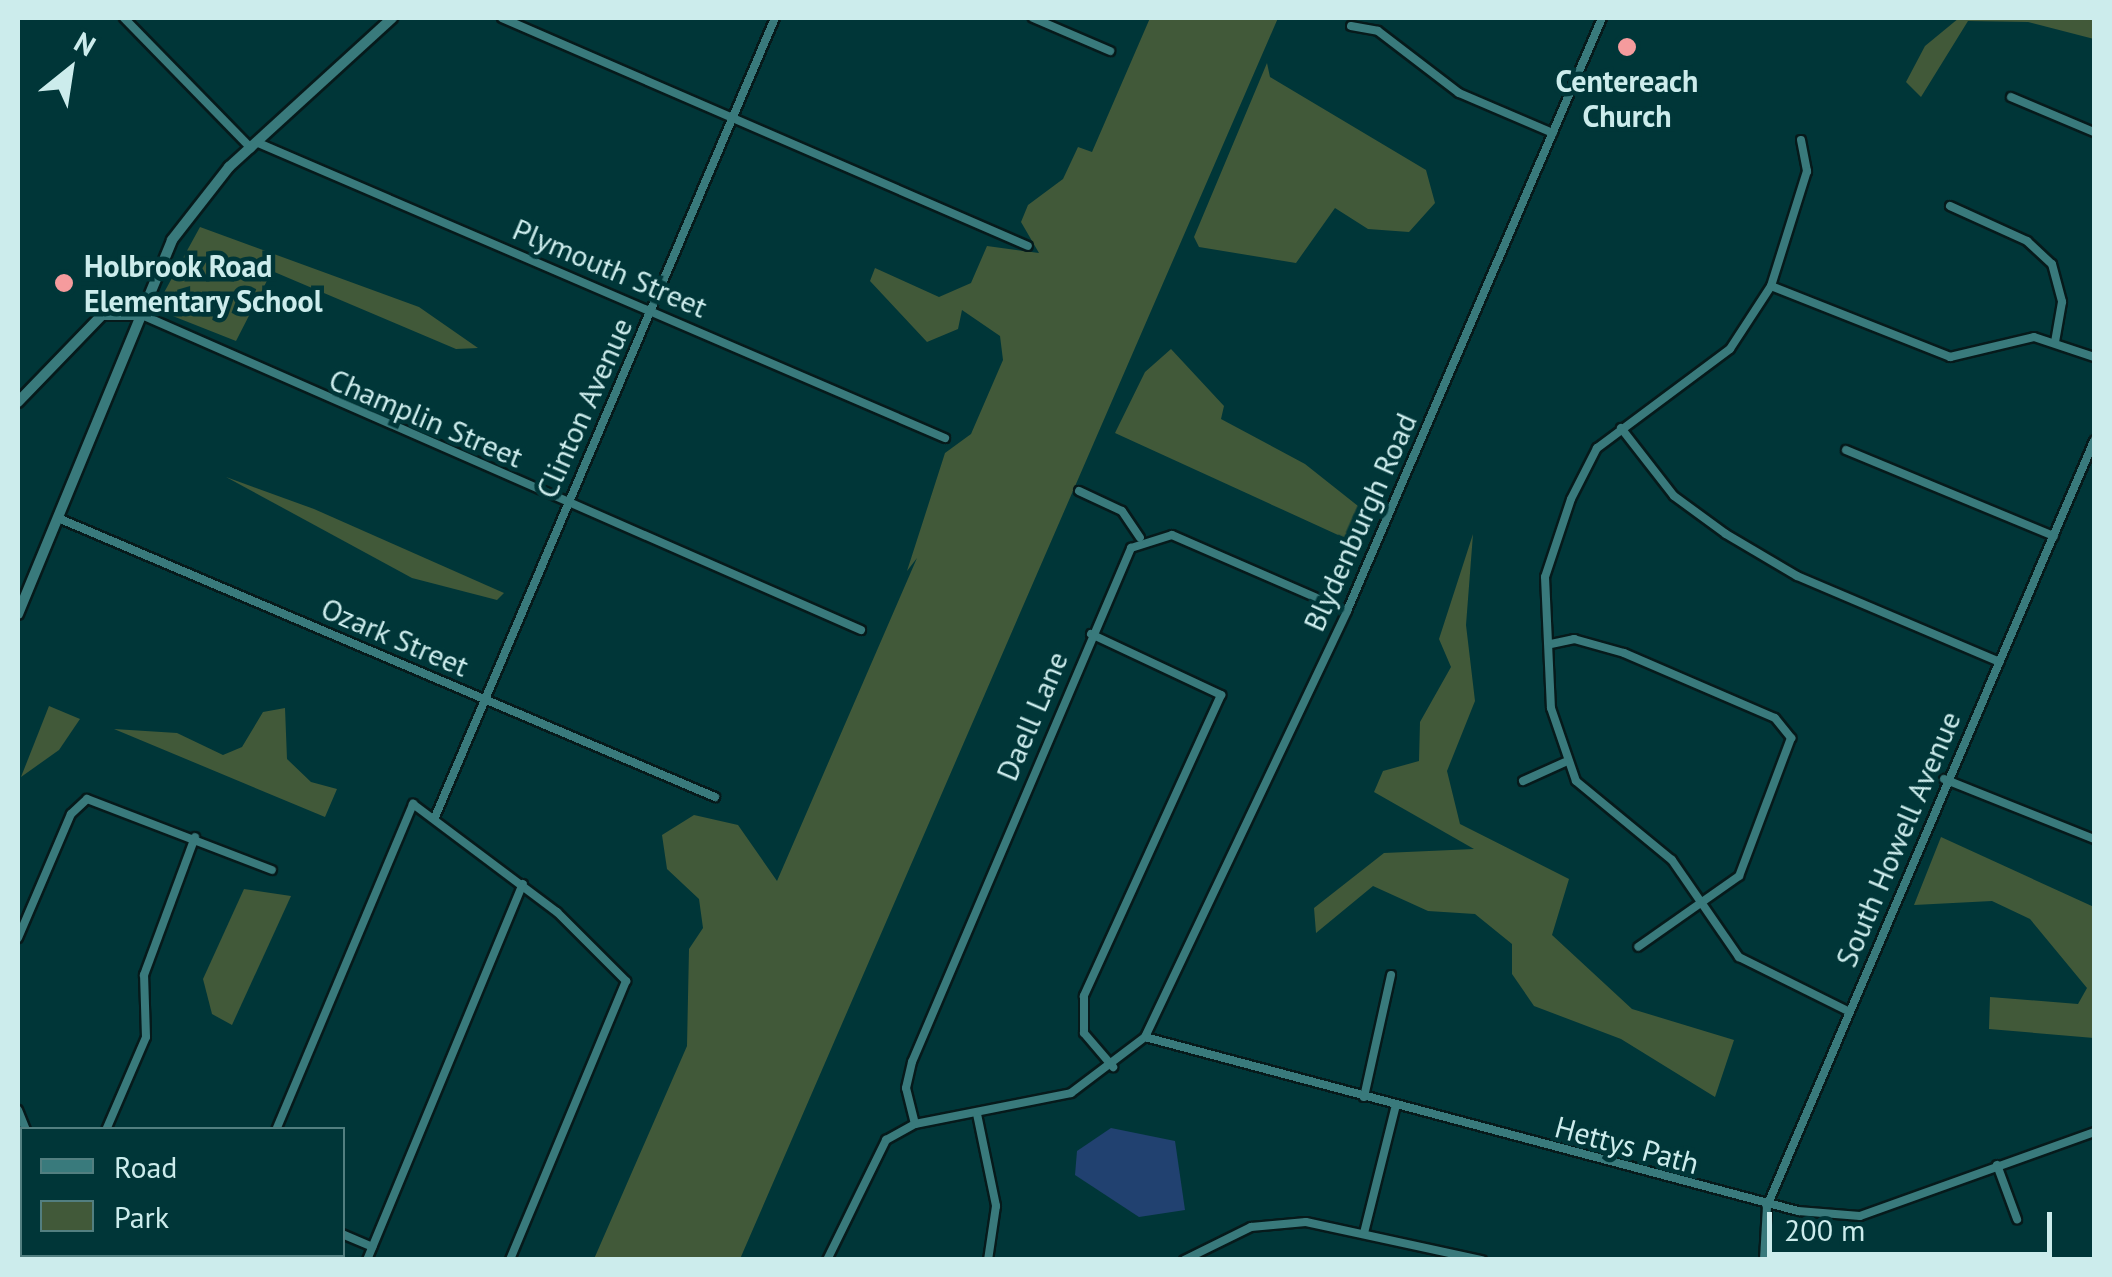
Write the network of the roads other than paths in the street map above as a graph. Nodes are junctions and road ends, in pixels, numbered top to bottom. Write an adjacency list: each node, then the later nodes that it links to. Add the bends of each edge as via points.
1 (124, 18): 14 (street)
2 (392, 18): 14 (street)
3 (502, 18): 10 (street)
4 (775, 18): 10 (street, Clinton Avenue)
5 (1033, 18): 8 (street)
6 (1602, 18): 12 (street, Blydenburgh Road)
7 (1352, 26): 12 (street, via 1378,31 1482,105)
8 (1110, 51)
9 (2011, 97): 11 (street)
10 (731, 116): 16 (street); 18 (street, Clinton Avenue)
11 (2094, 132)
12 (1553, 133): 32 (street, Blydenburgh Road)
13 (1800, 140): 17 (street, via 1807,171)
14 (253, 145): 18 (street, Plymouth Street); 19 (street, via 172,240)
15 (1950, 206): 20 (street, via 2027,241 2052,264 2062,302)
16 (1028, 246)
17 (1771, 286): 20 (street, via 1950,357 2021,337); 23 (street, via 1730,349)
18 (651, 310): 24 (street, Plymouth Street); 28 (street, Clinton Avenue)
19 (142, 315): 22 (street, via 102,315); 28 (street, Champlin Street); 29 (street)
20 (2055, 342): 21 (street)
21 (2094, 358)
22 (18, 402)
23 (1620, 428): 36 (street, via 1586,465 1548,554); 37 (street, via 1674,496 1726,534 1796,576)
24 (945, 438)
25 (2094, 441): 30 (street, South Howell Avenue)
26 (1846, 450): 30 (street)
27 (1079, 491): 31 (street, via 1122,512)
28 (566, 503): 34 (street, Champlin Street); 38 (street, Clinton Avenue)
29 (58, 518): 33 (street); 38 (street, Ozark Street)
30 (2054, 536): 37 (street, South Howell Avenue)
31 (1140, 538): 32 (street, via 1182,538); 35 (street, Daell Lane)
32 (1347, 611): 53 (street, Blydenburgh Road)
33 (18, 614)
34 (861, 630)
35 (1092, 634): 54 (street, via 1220,695 1084,996 1084,1033); 58 (street, Daell Lane, via 910,1066)
36 (1551, 644): 39 (street, via 1551,708); 48 (street, via 1574,638 1624,653 1786,726 1791,752 1750,858)
37 (2000, 662): 40 (street, South Howell Avenue)
38 (483, 698): 42 (street, Ozark Street); 43 (street, Clinton Avenue)
39 (1564, 762): 41 (street); 48 (street, via 1588,794 1672,860)
40 (1944, 779): 45 (street); 52 (street, South Howell Avenue)
41 (1522, 782)
42 (715, 796)
43 (435, 817): 47 (street); 60 (street, via 413,804)
44 (195, 837): 46 (street); 49 (street, via 106,800 87,800 71,814); 59 (street, via 144,975 146,1037)
45 (2094, 840)
46 (272, 870)
47 (522, 884): 67 (street); 69 (street, via 626,981)
48 (1703, 905): 50 (street); 52 (street, via 1754,971)
49 (18, 938)
50 (1638, 947)
51 (1391, 975): 55 (street)
52 (1848, 1012): 63 (street, South Howell Avenue)
53 (1144, 1037): 54 (street, Blydenburgh Road); 55 (street, Hettys Path)
54 (1113, 1068): 57 (street, Blydenburgh Road, via 1071,1093)
55 (1364, 1096): 56 (street, Hettys Path)
56 (1396, 1105): 63 (street, Hettys Path); 65 (street)
57 (977, 1114): 58 (street, Blydenburgh Road); 71 (street, via 996,1206)
58 (915, 1124): 70 (street, via 886,1140 868,1167)
59 (107, 1127)
60 (277, 1127)
61 (2094, 1132): 62 (street, Hettys Path)
62 (1997, 1166): 63 (street, Hettys Path, via 1860,1216); 64 (street)
63 (1766, 1206): 74 (street, South Howell Avenue)
64 (2017, 1219)
65 (1364, 1233): 72 (street, via 1266,1224); 73 (street)
66 (345, 1235): 67 (street)
67 (372, 1248): 68 (street)
68 (367, 1260)
69 (510, 1260)
70 (827, 1260)
71 (988, 1260)
72 (1184, 1260)
73 (1482, 1260)
74 (1764, 1260)

